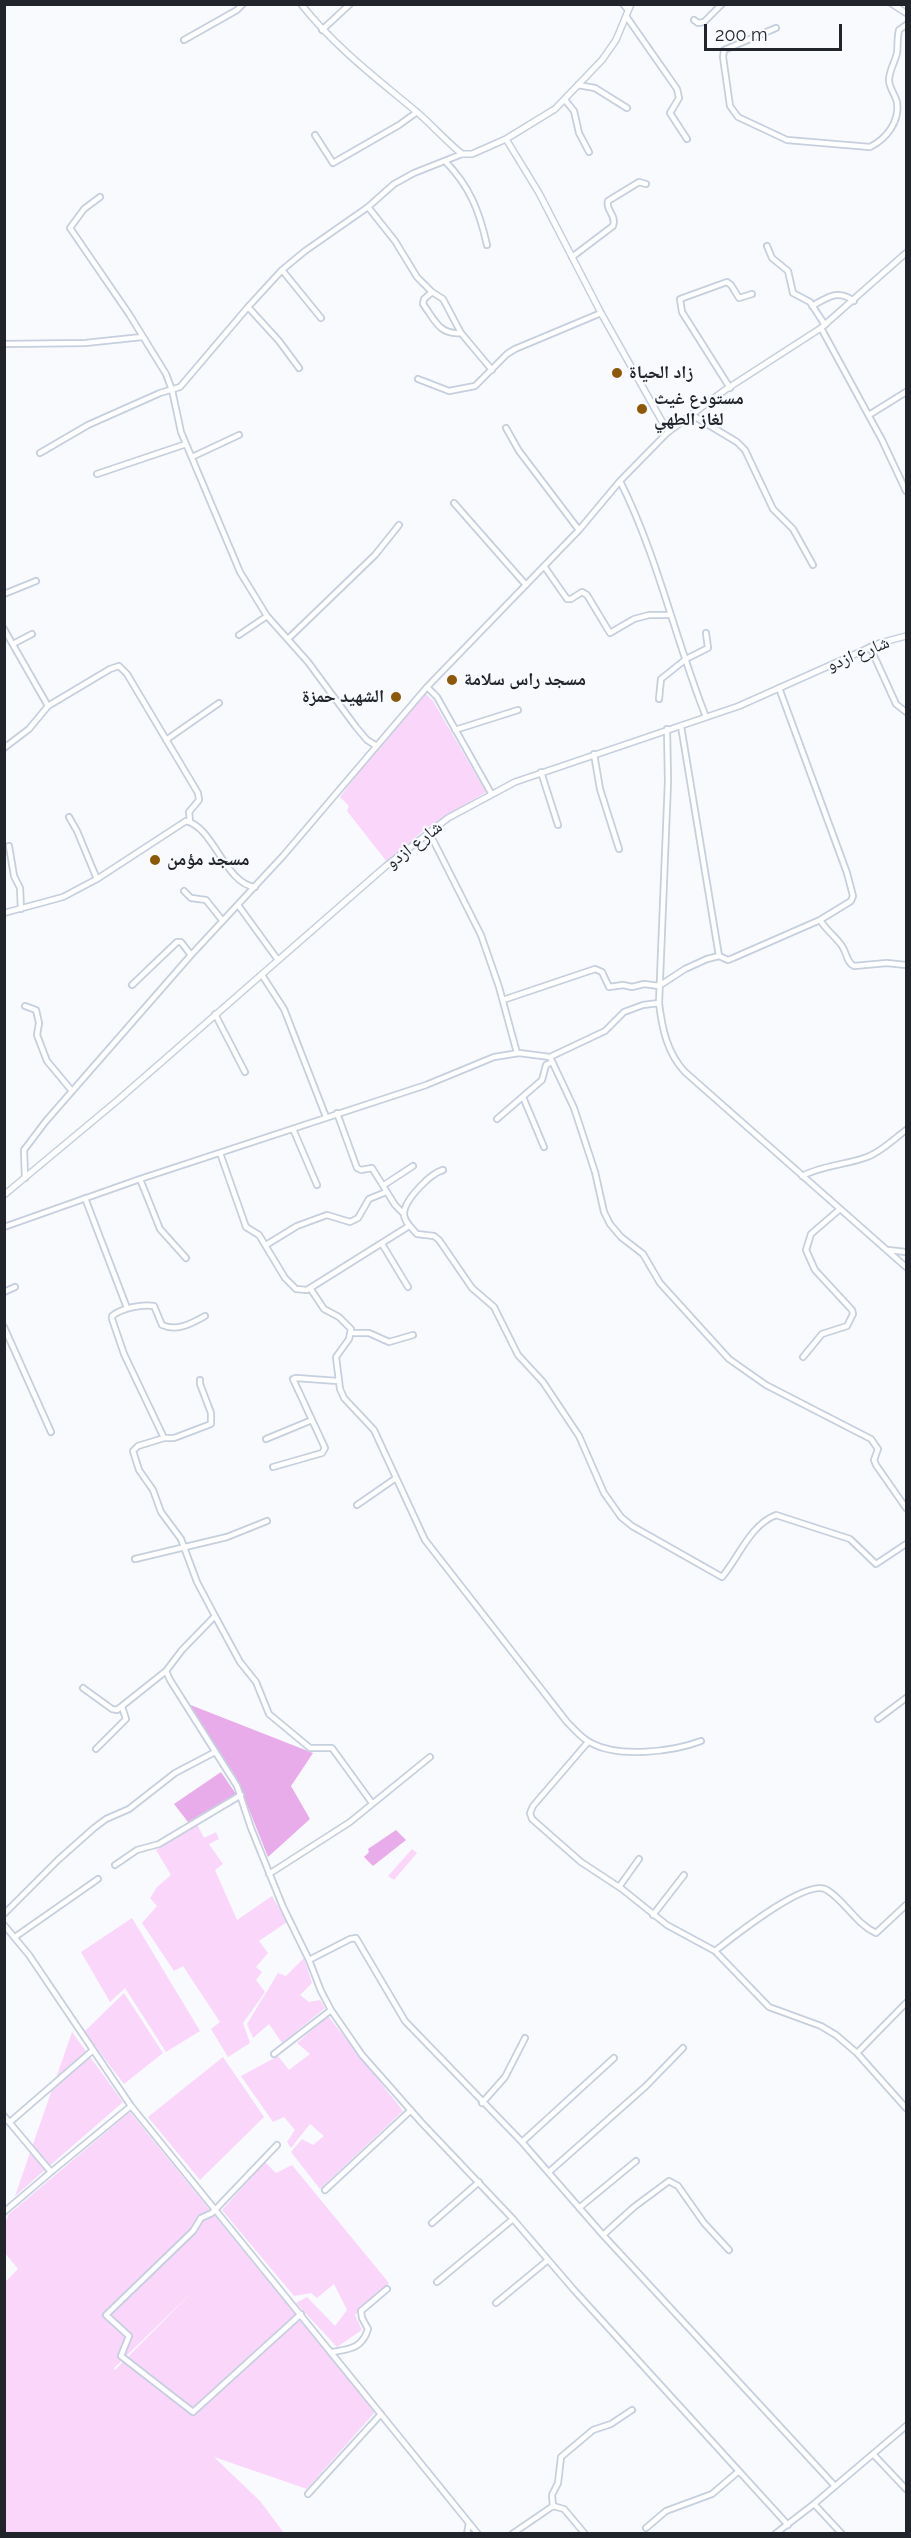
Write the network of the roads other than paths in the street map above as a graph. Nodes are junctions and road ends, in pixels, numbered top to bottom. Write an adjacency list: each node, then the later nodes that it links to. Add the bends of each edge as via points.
1 (243, 4): 13 (street)
2 (301, 4): 12 (street)
3 (350, 4): 12 (street)
4 (623, 4): 7 (street)
5 (722, 4): 9 (street, via 704,22)
6 (892, 4): 8 (street)
7 (628, 10): 14 (street, via 610,50); 20 (street, via 677,89 680,98 670,113)
8 (906, 14)
9 (694, 20)
10 (906, 25): 11 (street, via 899,30 897,54 889,76 897,104 895,121 890,131 870,147 787,140 734,113 724,50)
11 (776, 28)
12 (322, 30): 17 (street)
13 (184, 40)
14 (579, 85): 15 (street); 16 (street, via 595,88)
15 (565, 100): 19 (street, via 545,117); 21 (street, via 574,111)
16 (627, 108)
17 (417, 112): 18 (street, via 333,163); 22 (street)
18 (315, 135)
19 (506, 139): 22 (street, via 472,154); 30 (street)
20 (687, 139)
21 (589, 152)
22 (462, 154): 23 (street)
23 (445, 161): 26 (street, via 394,184); 27 (street, via 466,185)
24 (646, 184): 30 (street, via 634,184 608,201 613,226)
25 (100, 197): 41 (street, via 84,209 70,228)
26 (368, 207): 31 (street); 32 (street)
27 (487, 244)
28 (766, 246): 35 (street, via 772,258 788,271 793,292 805,297)
29 (906, 254): 34 (street)
30 (572, 256): 37 (street)
31 (282, 270): 36 (street); 38 (street)
32 (432, 292): 40 (street, via 449,306); 40 (street, via 423,304 448,333)
33 (752, 294): 46 (street, via 739,298 727,282 680,299 682,312)
34 (854, 301): 35 (street, via 833,294); 39 (street)
35 (812, 306): 39 (street)
36 (248, 307): 43 (street); 47 (street, via 198,369)
37 (601, 313): 44 (street, via 515,349); 52 (street)
38 (321, 318)
39 (823, 327): 46 (street); 50 (street)
40 (461, 333): 44 (street)
41 (142, 337): 42 (street, via 85,343); 47 (street)
42 (4, 344)
43 (300, 368)
44 (492, 370): 45 (street, via 475,386 453,391)
45 (418, 379)
46 (730, 388): 49 (street)
47 (172, 390): 54 (street); 55 (street, via 88,425)
48 (906, 392): 50 (street)
49 (692, 415): 52 (street); 63 (street, via 745,450 773,509 793,529)
50 (869, 415): 59 (street)
51 (506, 428): 62 (street)
52 (668, 432): 58 (street)
53 (239, 435): 56 (street)
54 (186, 444): 56 (street); 57 (street)
55 (40, 453)
56 (192, 458): 69 (street, via 240,572)
57 (97, 474)
58 (620, 481): 62 (street); 68 (street, via 640,525)
59 (906, 491)
60 (453, 503): 66 (street)
61 (399, 525): 75 (street, via 375,555)
62 (579, 530): 64 (street)
63 (813, 565)
64 (544, 566): 66 (street); 68 (street, via 567,599 582,592 587,595 610,633 642,617)
65 (36, 581): 67 (street)
66 (526, 585): 80 (street)
67 (4, 594)
68 (671, 615): 79 (street)
69 (267, 616): 73 (street); 75 (street)
70 (4, 629): 76 (street)
71 (705, 633): 79 (street, via 708,648)
72 (32, 634): 76 (street)
73 (239, 635)
74 (906, 636): 78 (street, شارع ازدو)
75 (289, 638): 92 (street, via 356,727)
76 (12, 643): 77 (street); 84 (street)
77 (4, 645)
78 (870, 647): 81 (street, شارع ازدو); 86 (street, via 896,704)
79 (686, 659): 82 (street, via 661,679); 87 (street)
80 (427, 687): 90 (street); 92 (street)
81 (779, 688): 87 (street, شارع ازدو); 110 (street, via 853,896 848,904)
82 (659, 699)
83 (219, 703): 91 (street)
84 (48, 706): 91 (street, via 119,666); 93 (street)
85 (518, 710): 90 (street)
86 (906, 712)
87 (706, 717): 88 (street, شارع ازدو)
88 (681, 726): 89 (street, شارع ازدو); 112 (street)
89 (667, 729): 94 (street, شارع ازدو); 117 (street)
90 (456, 730): 96 (street)
91 (166, 740): 98 (street, via 199,796 189,813)
92 (375, 745): 104 (street)
93 (4, 748)
94 (594, 753): 95 (street, شارع ازدو); 102 (street, via 600,789)
95 (541, 772): 96 (street, شارع ازدو); 99 (street)
96 (492, 793): 100 (street, شارع ازدو)
97 (69, 817): 103 (street)
98 (190, 822): 103 (street, via 179,824); 104 (street, via 242,882)
99 (558, 825)
100 (429, 832): 113 (street, شارع ازدو); 118 (street, via 481,935)
101 (9, 846): 107 (street)
102 (619, 849)
103 (97, 879): 107 (street, via 63,897)
104 (255, 887): 106 (street)
105 (184, 891): 109 (street, via 191,898 206,900)
106 (238, 905): 109 (street); 113 (street)
107 (21, 909): 108 (street)
108 (4, 913)
109 (222, 920): 111 (street)
110 (820, 920): 112 (street, via 728,960); 114 (street, via 842,946 850,964)
111 (191, 955): 116 (street, via 177,942); 125 (street)
112 (719, 956): 117 (street, via 706,958)
113 (278, 960): 115 (street, شارع ازدو)
114 (906, 965)
115 (262, 975): 121 (street, شارع ازدو); 128 (street, via 284,1010)
116 (132, 985)
117 (659, 986): 118 (street, via 609,987 602,972 595,969); 119 (street)
118 (502, 1000): 122 (street)
119 (659, 1003): 123 (street, via 624,1012 605,1031); 136 (street, via 662,1028 676,1063)
120 (25, 1006): 125 (street, via 36,1010 38,1035 47,1061)
121 (215, 1014): 124 (street); 137 (street, شارع ازدو)
122 (517, 1053): 123 (street); 127 (street, via 494,1057)
123 (551, 1059): 126 (street, via 543,1080); 173 (street, via 574,1108 610,1224 643,1254 660,1283 729,1359 766,1385 871,1439 878,1449 876,1465)
124 (245, 1072)
125 (72, 1091): 137 (street, via 24,1150)
126 (523, 1097): 129 (street); 132 (street)
127 (338, 1113): 128 (street); 140 (street, via 357,1168 372,1168)
128 (326, 1117): 130 (street)
129 (497, 1119)
130 (293, 1129): 133 (street); 139 (street)
131 (906, 1130): 136 (street, via 869,1157)
132 (544, 1147)
133 (220, 1153): 138 (street); 149 (street, via 246,1227)
134 (413, 1166): 140 (street)
135 (443, 1170): 145 (street, via 424,1183)
136 (802, 1176): 144 (street)
137 (25, 1178): 142 (street, شارع ازدو)
138 (140, 1179): 143 (street); 152 (street, via 160,1229)
139 (317, 1185)
140 (384, 1185): 141 (street)
141 (386, 1192): 145 (street); 149 (street, via 369,1199 358,1218 350,1222 327,1215 297,1226)
142 (4, 1195)
143 (85, 1198): 147 (street); 158 (street)
144 (840, 1209): 150 (street); 163 (street, via 811,1234 806,1250 814,1270 853,1314 847,1326 822,1334)
145 (404, 1214): 146 (street)
146 (409, 1226): 148 (street); 175 (street, via 421,1236 439,1240 472,1288 494,1307 518,1355 543,1382 579,1436 604,1493 632,1526 722,1577 747,1540 776,1515 850,1539 876,1564)
147 (4, 1227)
148 (382, 1244): 155 (street); 156 (street)
149 (266, 1245): 156 (street, via 293,1287 302,1291)
150 (888, 1250): 151 (street); 153 (street)
151 (906, 1252)
152 (186, 1258)
153 (906, 1267)
154 (15, 1287): 157 (street)
155 (408, 1287)
156 (310, 1288): 161 (street, via 324,1309 339,1317)
157 (4, 1292)
158 (127, 1308): 159 (street, via 154,1306 162,1325 168,1328 188,1325); 168 (street, via 115,1313 112,1319 124,1354)
159 (205, 1316)
160 (4, 1327): 167 (street)
161 (351, 1333): 162 (street, via 369,1333 389,1342); 165 (street, via 336,1357)
162 (413, 1335)
163 (803, 1357)
164 (200, 1380): 168 (street, via 211,1424)
165 (338, 1381): 166 (street, via 293,1379); 171 (street, via 344,1398 374,1430)
166 (312, 1420): 169 (street); 170 (street, via 324,1451)
167 (51, 1432)
168 (164, 1438): 176 (street, via 133,1451 161,1512)
169 (266, 1439)
170 (273, 1467)
171 (396, 1478): 172 (street); 185 (street, via 425,1540 567,1722)
172 (357, 1505)
173 (906, 1508)
174 (267, 1521): 176 (street, via 227,1537)
175 (906, 1544)
176 (184, 1546): 177 (street); 178 (street)
177 (135, 1559)
178 (215, 1616): 179 (street); 190 (street, via 240,1662 256,1682 269,1714 310,1748 332,1749)
179 (166, 1671): 182 (street); 187 (street)
180 (83, 1688): 182 (street, via 112,1709)
181 (906, 1698): 183 (street)
182 (122, 1707): 186 (street, via 126,1719)
183 (878, 1719)
184 (700, 1741): 185 (street, via 670,1749 623,1751)
185 (588, 1742): 196 (street, via 530,1813 560,1846)
186 (96, 1749)
187 (215, 1752): 189 (street); 198 (street, via 175,1773 129,1809 100,1824)
188 (430, 1757): 190 (street)
189 (241, 1795): 192 (street, via 159,1844 137,1850); 193 (street)
190 (372, 1803): 193 (street, via 350,1822)
191 (639, 1859): 196 (street)
192 (115, 1865)
193 (269, 1874): 203 (street)
194 (684, 1875): 199 (street)
195 (98, 1879): 201 (street)
196 (619, 1887): 199 (street)
197 (906, 1905): 202 (street, via 876,1933 826,1889 815,1888 777,1905)
198 (4, 1914)
199 (653, 1915): 202 (street)
200 (4, 1926): 201 (street)
201 (15, 1937): 208 (street)
202 (715, 1951): 209 (street, via 769,2007 821,2026)
203 (309, 1960): 205 (street); 212 (street, via 356,1938 405,2021)
204 (906, 2003): 209 (street)
205 (331, 2010): 210 (street); 215 (street, via 362,2055)
206 (525, 2037): 212 (street, via 505,2077)
207 (683, 2048): 222 (street)
208 (92, 2051): 213 (street); 217 (street)
209 (857, 2053): 214 (street)
210 (274, 2054)
211 (614, 2058): 218 (street)
212 (482, 2103): 218 (street)
213 (131, 2106): 221 (street); 226 (street)
214 (906, 2108)
215 (411, 2110): 223 (street); 224 (street)
216 (4, 2116): 217 (street)
217 (10, 2122): 221 (street)
218 (522, 2142): 222 (street)
219 (277, 2145): 226 (street)
220 (636, 2161): 225 (street)
221 (51, 2172): 227 (street)
222 (549, 2172): 225 (street)
223 (479, 2182): 228 (street); 229 (street)
224 (325, 2190)
225 (579, 2208): 230 (street)
226 (216, 2210): 236 (street); 236 (street, via 201,2218 193,2231 106,2315 129,2336 121,2356 193,2412)
227 (4, 2211)
228 (513, 2219): 232 (street); 233 (street)
229 (432, 2223)
230 (603, 2235): 231 (street, via 669,2181 678,2186); 243 (street)
231 (729, 2250)
232 (548, 2260): 235 (street); 242 (street)
233 (437, 2282)
234 (387, 2289): 237 (street, via 361,2311 368,2329 365,2337 351,2349)
235 (496, 2303)
236 (301, 2314): 237 (street)
237 (332, 2352): 239 (street)
238 (632, 2410): 247 (street, via 593,2430 561,2457)
239 (381, 2414): 245 (street); 248 (street)
240 (906, 2426): 241 (street)
241 (873, 2454): 243 (street); 244 (street)
242 (739, 2471): 249 (street); 250 (street, via 712,2494 666,2511)
243 (834, 2485): 246 (street)
244 (906, 2489)
245 (308, 2494)
246 (814, 2504): 249 (street); 256 (street)
247 (553, 2506): 253 (street); 254 (street, via 564,2509)
248 (469, 2523): 251 (street); 252 (street)
249 (788, 2525): 255 (street)
250 (646, 2529)
251 (467, 2534)
252 (478, 2534)
253 (512, 2534)
254 (585, 2534)
255 (775, 2534)
256 (842, 2534)

